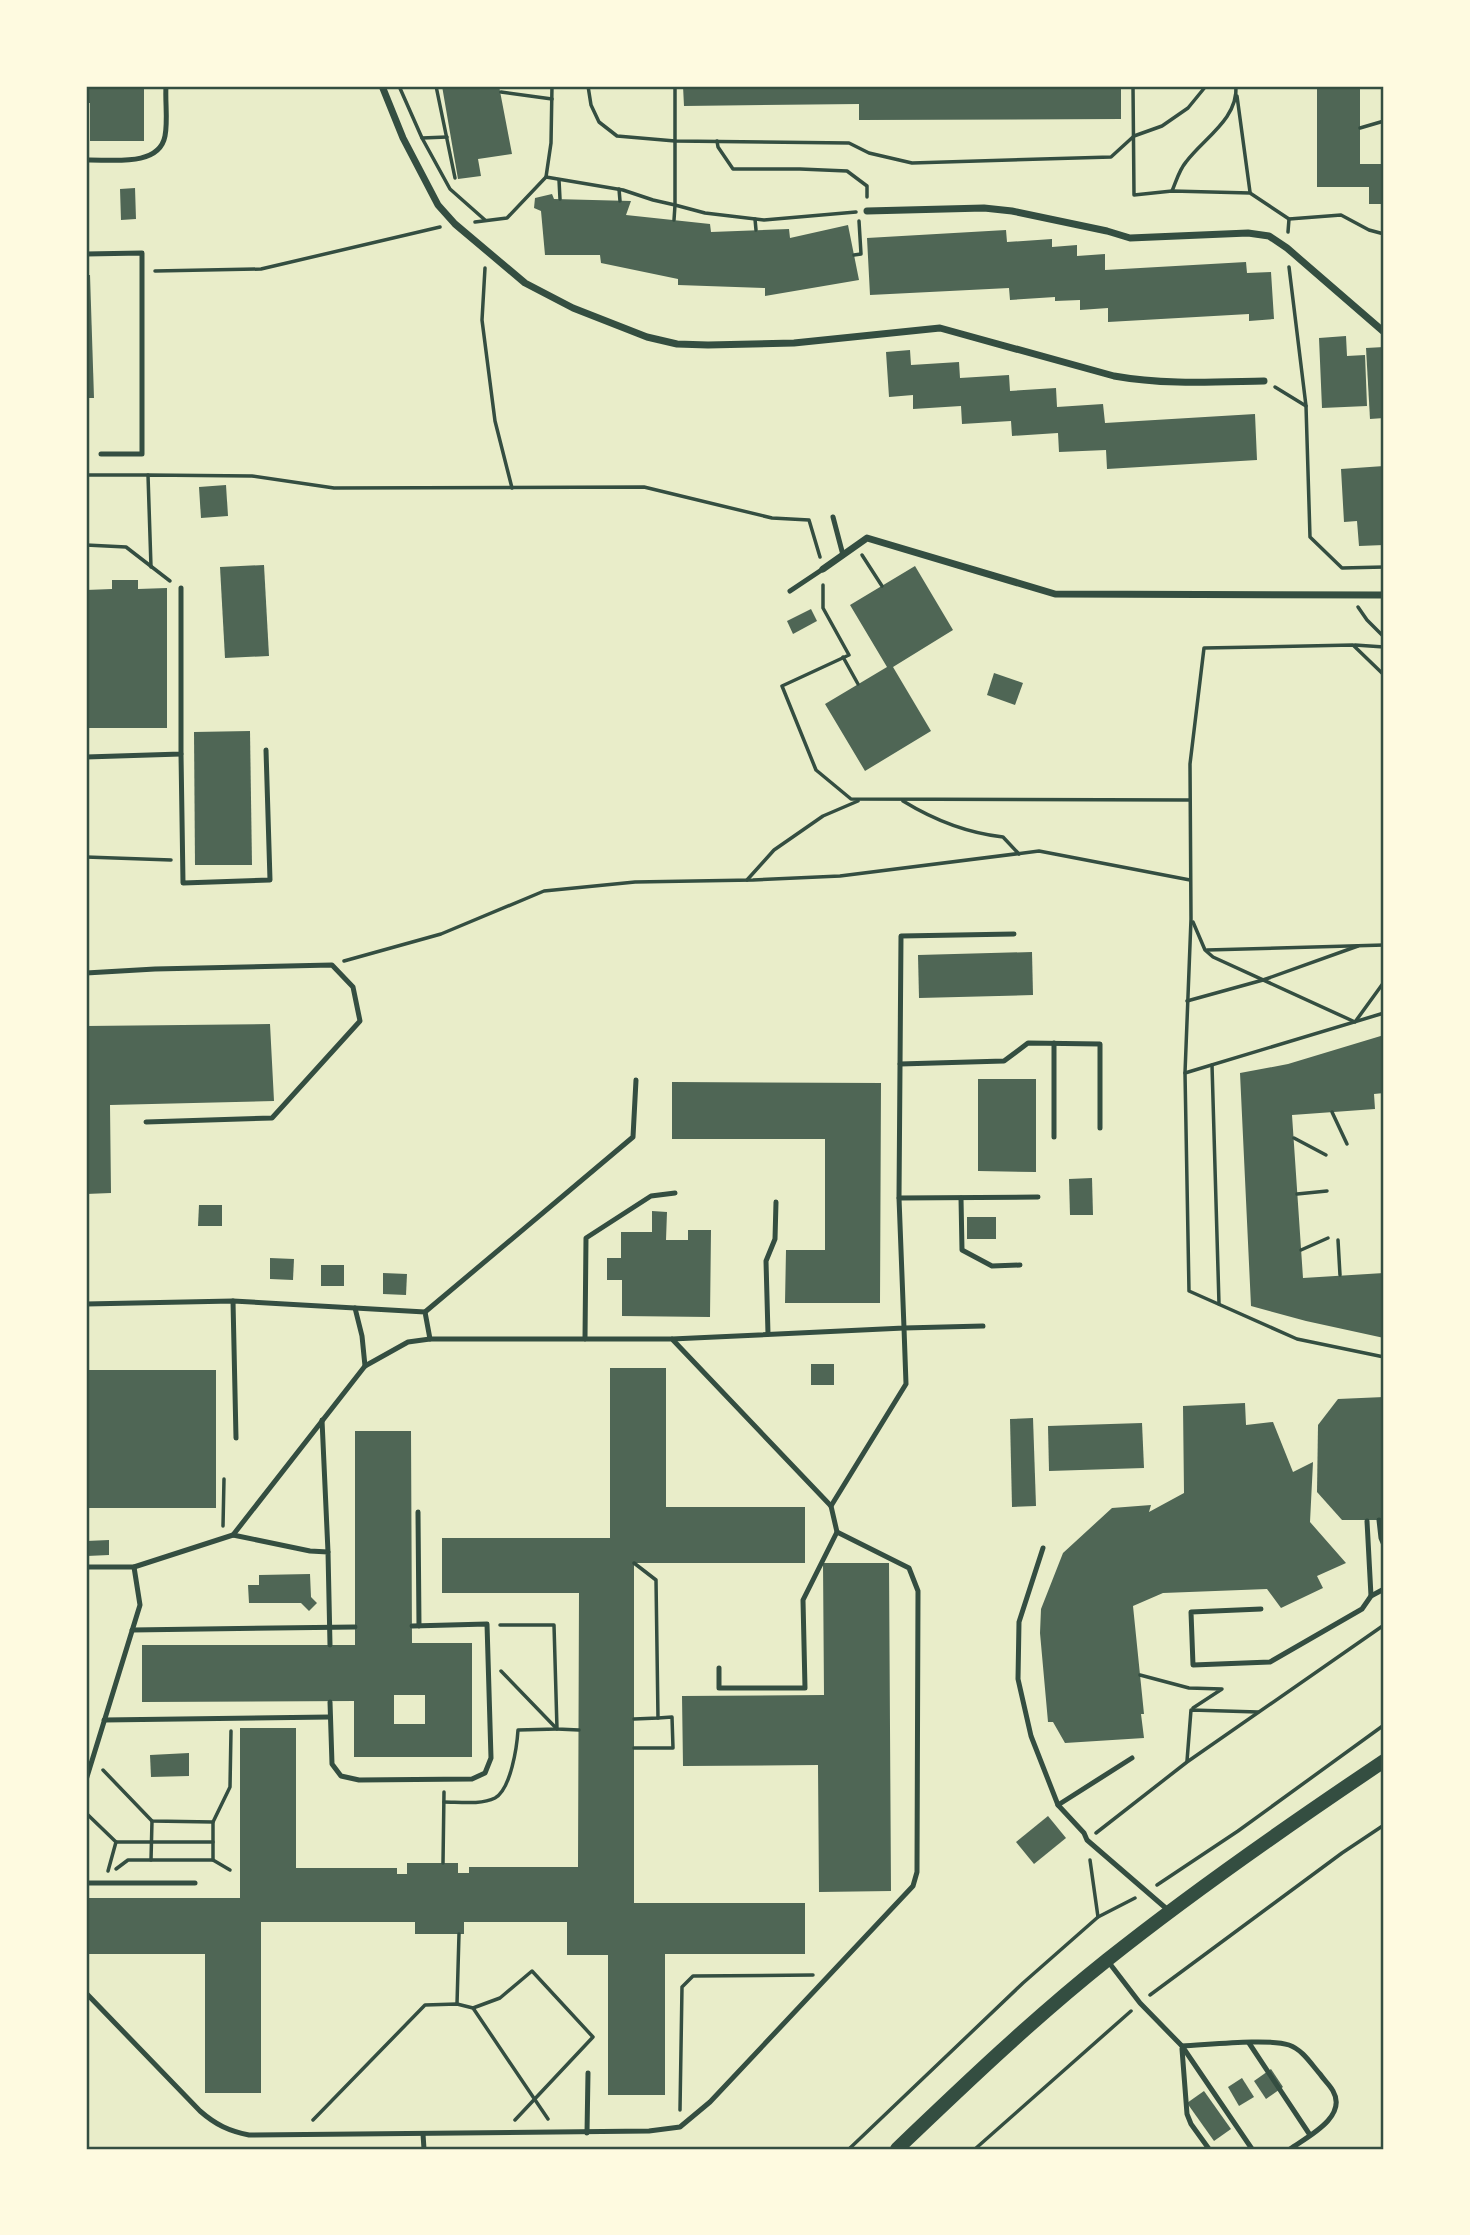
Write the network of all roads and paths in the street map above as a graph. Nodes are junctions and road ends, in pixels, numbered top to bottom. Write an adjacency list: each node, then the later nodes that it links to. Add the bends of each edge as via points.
1 (166, 86): 21 (lane, via 161,148 132,159)
2 (382, 86): 42 (street, via 438,205)
3 (399, 86): 18 (path)
4 (436, 86): 16 (path)
5 (552, 86): 13 (path)
6 (588, 86): 19 (path, via 591,105 607,131)
7 (675, 86): 19 (path)
8 (1133, 86): 17 (path)
9 (1206, 86): 17 (path, via 1188,108 1162,126)
10 (1236, 86): 12 (path)
11 (501, 92): 13 (path)
12 (1236, 94): 27 (path, via 1218,131 1183,164); 28 (path)
13 (552, 99): 22 (path)
14 (1384, 121): 15 (path)
15 (1360, 128)
16 (447, 136): 18 (path); 23 (path)
17 (1134, 136): 20 (path, via 1111,157 912,163 849,143); 27 (path, via 1134,195)
18 (422, 138): 36 (path, via 450,189)
19 (675, 141): 20 (path); 31 (path)
20 (716, 141): 25 (path, via 733,169 847,171)
21 (86, 160)
22 (546, 177): 24 (path); 33 (path)
23 (455, 178)
24 (559, 179): 26 (path); 29 (path)
25 (867, 188)
26 (619, 189): 30 (path); 31 (path)
27 (1172, 191): 28 (path)
28 (1250, 193): 35 (path)
29 (560, 199)
30 (620, 201)
31 (675, 205): 34 (path); 37 (path)
32 (867, 211): 41 (street, via 984,208 1130,238 1248,233 1269,236)
33 (507, 218)
34 (755, 219): 39 (path); 44 (path, via 858,212 861,254)
35 (1289, 219): 40 (path, via 1341,215); 41 (path)
36 (485, 220)
37 (674, 220)
38 (440, 227): 45 (path, via 261,269)
39 (756, 230)
40 (1384, 234)
41 (1287, 248): 46 (street); 48 (path)
42 (486, 251): 47 (street, via 525,283 573,308 677,344 794,343 940,328 1140,381); 52 (path, via 482,320 495,421)
43 (86, 254): 45 (lane, via 142,253)
44 (854, 255)
45 (142, 271): 49 (lane, via 142,454)
46 (1384, 331)
47 (1264, 381): 48 (path)
48 (1306, 406): 58 (path, via 1310,537 1342,568)
49 (101, 454)
50 (86, 475): 51 (path)
51 (148, 475): 52 (path, via 252,476 334,488); 57 (path)
52 (512, 488): 59 (path, via 644,487 772,518 809,520)
53 (833, 517): 56 (lane)
54 (86, 545): 57 (path, via 126,547)
55 (856, 546): 56 (street); 60 (path); 63 (street, via 867,538 1055,594)
56 (843, 555): 59 (street)
57 (151, 567): 61 (path)
58 (1384, 567)
59 (823, 569): 62 (lane); 66 (path, via 823,608 849,654)
60 (882, 586)
61 (181, 588): 70 (lane)
62 (790, 591)
63 (1384, 595)
64 (1353, 645): 65 (path); 67 (path); 74 (path, via 1204,649)
65 (1384, 647)
66 (844, 657): 68 (path); 72 (path, via 782,686 816,770)
67 (1384, 675)
68 (858, 684)
69 (266, 751): 77 (lane, via 270,880 183,883)
70 (181, 754): 71 (lane); 77 (lane)
71 (86, 757)
72 (858, 800): 73 (path); 78 (path, via 823,816 774,850)
73 (902, 800): 74 (path); 75 (path, via 929,817 982,835 1003,837)
74 (1189, 800): 79 (path)
75 (1019, 854): 78 (path, via 840,876); 79 (path, via 1039,851)
76 (86, 857): 77 (path)
77 (183, 860)
78 (747, 880): 85 (path, via 635,882 544,891 442,934)
79 (1190, 880): 80 (path)
80 (1191, 919): 84 (path); 89 (path)
81 (1014, 934): 93 (lane, via 901,936)
82 (1358, 946): 83 (path); 84 (path); 87 (path)
83 (1384, 946)
84 (1205, 950): 87 (path)
85 (332, 965): 86 (lane); 98 (lane, via 353,988 360,1021 272,1118)
86 (86, 973)
87 (1263, 980): 89 (path); 91 (path)
88 (1384, 982): 91 (path)
89 (1187, 1001): 95 (path)
90 (1384, 1013): 91 (path)
91 (1355, 1022): 94 (path)
92 (1054, 1043): 93 (lane, via 1028,1043 1004,1061); 99 (lane, via 1100,1044); 100 (lane)
93 (900, 1064): 107 (lane)
94 (1212, 1065): 95 (path); 118 (path)
95 (1185, 1073): 118 (path, via 1189,1291)
96 (636, 1080): 120 (lane, via 633,1137)
97 (1332, 1112): 102 (path)
98 (146, 1122)
99 (1100, 1128)
100 (1054, 1137)
101 (1294, 1138): 103 (path)
102 (1348, 1144)
103 (1326, 1156)
104 (1327, 1192): 106 (path)
105 (676, 1193): 125 (lane, via 651,1196 586,1238)
106 (1297, 1194)
107 (899, 1198): 108 (lane); 122 (lane)
108 (961, 1198): 109 (lane); 114 (lane, via 962,1250 992,1266)
109 (1038, 1198)
110 (776, 1202): 123 (lane, via 775,1240 765,1261)
111 (1328, 1238): 113 (path)
112 (1338, 1240): 115 (path)
113 (1301, 1250)
114 (1020, 1265)
115 (1340, 1275)
116 (233, 1301): 117 (lane); 119 (lane); 130 (lane)
117 (86, 1304)
118 (1219, 1304): 127 (path, via 1297,1339)
119 (355, 1308): 120 (lane); 128 (lane)
120 (425, 1311): 124 (lane)
121 (983, 1326): 122 (lane)
122 (904, 1328): 123 (lane); 132 (lane, via 906,1384)
123 (768, 1334): 126 (lane)
124 (430, 1339): 125 (lane); 128 (lane, via 408,1342)
125 (585, 1339): 126 (lane)
126 (672, 1339): 132 (lane)
127 (1384, 1357)
128 (365, 1366): 129 (lane)
129 (322, 1420): 138 (lane); 141 (lane)
130 (236, 1438)
131 (224, 1479): 134 (path)
132 (831, 1506): 137 (lane)
133 (418, 1512): 148 (lane, via 415,1626)
134 (224, 1518)
135 (1379, 1520): 139 (lane)
136 (1367, 1521): 146 (lane)
137 (837, 1532): 155 (lane, via 803,1600 805,1688 719,1688); 196 (lane, via 909,1568 918,1591 917,1872 913,1886)
138 (233, 1535): 141 (lane); 144 (lane)
139 (1384, 1545)
140 (1043, 1548): 176 (lane, via 1019,1622 1018,1679 1031,1736)
141 (328, 1552): 151 (lane)
142 (635, 1563): 162 (path, via 656,1580)
143 (86, 1567): 144 (lane)
144 (134, 1567): 152 (lane, via 140,1605)
145 (1384, 1588): 146 (lane)
146 (1371, 1596): 147 (lane, via 1362,1609 1270,1662 1193,1665 1191,1612)
147 (1261, 1609)
148 (487, 1625): 154 (lane); 166 (path, via 554,1625)
149 (1384, 1625): 159 (path)
150 (355, 1627): 151 (lane)
151 (330, 1628): 152 (lane); 153 (lane)
152 (132, 1630): 164 (lane)
153 (330, 1645)
154 (489, 1659): 166 (path); 174 (lane, via 491,1758 485,1773 472,1779)
155 (719, 1668)
156 (1140, 1675): 158 (path, via 1189,1688 1222,1689)
157 (330, 1702): 160 (lane)
158 (1191, 1710): 159 (path); 172 (path)
159 (1260, 1712): 172 (path)
160 (330, 1717): 161 (lane); 174 (lane, via 332,1765 341,1776)
161 (231, 1718): 164 (lane); 179 (path, via 230,1787)
162 (658, 1718): 163 (path); 168 (path, via 672,1717 673,1748)
163 (634, 1719)
164 (104, 1720): 169 (lane)
165 (1384, 1725): 191 (path)
166 (556, 1729): 167 (path); 175 (path, via 518,1730 506,1785 496,1797)
167 (579, 1730)
168 (635, 1748)
169 (92, 1758): 173 (lane); 178 (path)
170 (1132, 1758): 176 (lane)
171 (1384, 1760): 192 (main road)
172 (1187, 1762): 181 (path)
173 (86, 1780)
174 (444, 1780): 175 (path)
175 (444, 1802): 187 (path)
176 (1058, 1805): 181 (lane)
177 (86, 1812): 182 (path)
178 (152, 1821): 179 (path); 183 (path)
179 (213, 1822): 184 (path)
180 (1384, 1825): 198 (path)
181 (1087, 1840): 191 (lane); 193 (path)
182 (116, 1842): 183 (path); 185 (path, via 106,1876 128,1860)
183 (151, 1842): 184 (path); 185 (path)
184 (213, 1842): 186 (path)
185 (151, 1860): 186 (path)
186 (213, 1860): 188 (path)
187 (443, 1863)
188 (230, 1870)
189 (86, 1883): 190 (lane)
190 (195, 1883)
191 (1147, 1892): 192 (lane); 193 (path)
192 (1171, 1912): 195 (main road)
193 (1098, 1917): 213 (path)
194 (459, 1934): 199 (path)
195 (1107, 1960): 198 (lane); 214 (main road)
196 (832, 1975): 205 (lane, via 710,2102); 205 (path, via 692,1976 682,1987)
197 (86, 1993): 209 (lane, via 215,2124 249,2135)
198 (1140, 2003): 202 (lane); 215 (path)
199 (457, 2004): 200 (path); 209 (path, via 425,2006)
200 (473, 2008): 204 (path); 204 (path, via 500,1998 532,1971 593,2038)
201 (1249, 2043): 202 (lane); 211 (lane); 211 (lane, via 1289,2045 1302,2052 1333,2091 1335,2111)
202 (1182, 2046): 216 (lane, via 1188,2114); 217 (lane)
203 (588, 2073): 208 (lane)
204 (535, 2099): 206 (path); 207 (path)
205 (680, 2127): 208 (lane)
206 (501, 2133): 207 (lane); 210 (lane)
207 (558, 2133): 208 (lane)
208 (587, 2133)
209 (300, 2134): 210 (lane)
210 (423, 2134): 212 (lane)
211 (1310, 2134): 218 (lane)
212 (424, 2149)
213 (849, 2149)
214 (897, 2149)
215 (975, 2149)
216 (1209, 2149)
217 (1252, 2149)
218 (1290, 2149)

